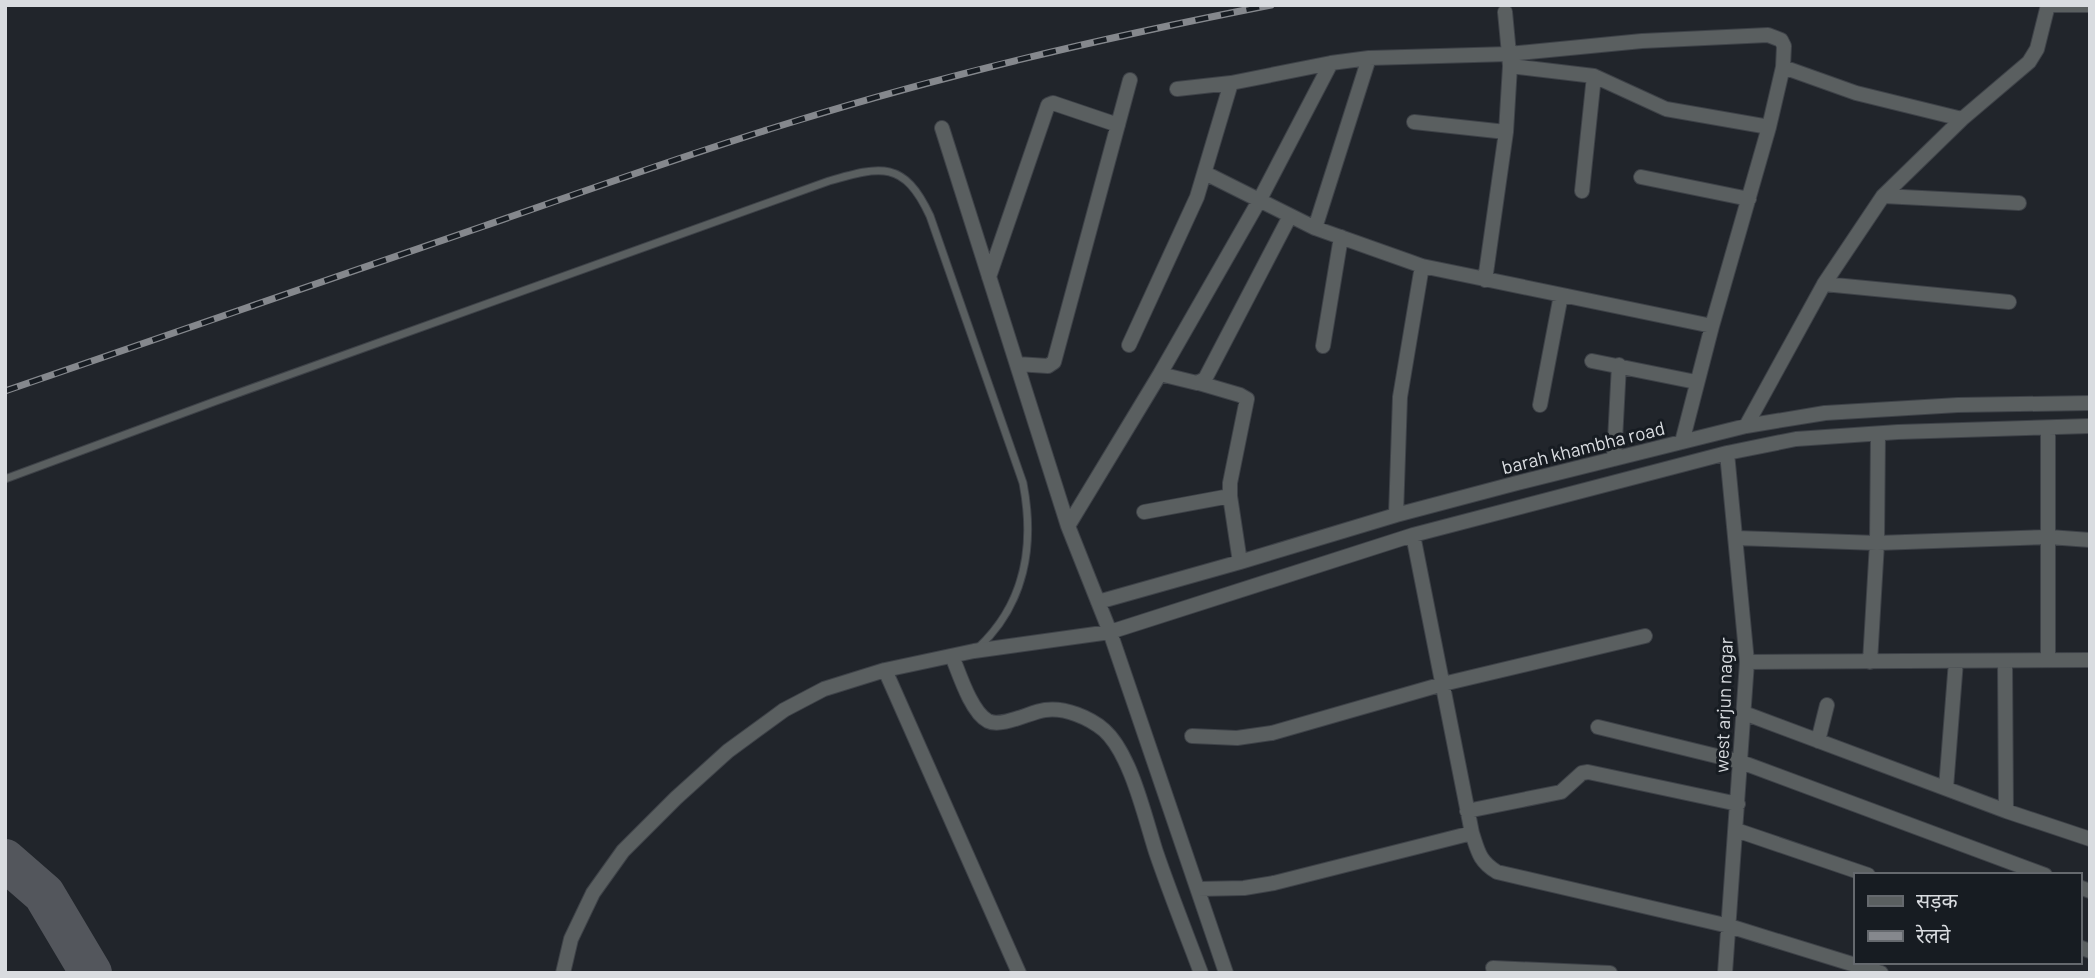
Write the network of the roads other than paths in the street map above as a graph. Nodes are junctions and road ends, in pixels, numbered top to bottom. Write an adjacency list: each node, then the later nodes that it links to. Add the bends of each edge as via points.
1 (2048, 5): 2 (street); 12 (street, via 2034,55)
2 (2090, 5)
3 (1505, 12): 5 (street)
4 (1369, 58): 5 (street); 6 (street); 26 (street)
5 (1509, 60): 7 (street, via 1642,41 1773,36 1784,46); 8 (street); 17 (street)
6 (1331, 63): 10 (street); 23 (street)
7 (1783, 68): 12 (street, via 1856,93); 15 (street)
8 (1594, 76): 15 (street, via 1666,109); 20 (street)
9 (1130, 80): 14 (street)
10 (1231, 83): 11 (street); 18 (street)
11 (1177, 89)
12 (1962, 119): 21 (street)
13 (1414, 122): 17 (street)
14 (1118, 125): 29 (street, via 1048,105); 38 (street, via 1054,362 1048,366)
15 (1769, 127): 22 (street)
16 (942, 128): 29 (street)
17 (1506, 132): 30 (street)
18 (1205, 173): 23 (street); 35 (street)
19 (1641, 177): 22 (street)
20 (1582, 191)
21 (1884, 196): 24 (street); 31 (street)
22 (1749, 199): 34 (street)
23 (1259, 201): 25 (street); 40 (street)
24 (2019, 203)
25 (1290, 216): 26 (street); 42 (street)
26 (1315, 228): 27 (street)
27 (1340, 237): 28 (street); 36 (street)
28 (1422, 266): 30 (street); 55 (street, via 1400,397)
29 (989, 277): 38 (street)
30 (1485, 280): 32 (street)
31 (1824, 284): 33 (street); 45 (street)
32 (1561, 295): 34 (street); 44 (street)
33 (2009, 302)
34 (1712, 326): 41 (street)
35 (1129, 345)
36 (1323, 346)
37 (1592, 360): 39 (street)
38 (1017, 364): 56 (street)
39 (1619, 365): 41 (street); 51 (street)
40 (1160, 374): 42 (street); 56 (street)
41 (1696, 382): 49 (street)
42 (1199, 383): 53 (street, via 1247,399)
43 (2090, 403): 45 (street, barah khambha road, via 1825,412)
44 (1540, 405)
45 (1746, 426): 49 (street, barah khambha road)
46 (2090, 426): 47 (street)
47 (2048, 428): 48 (street); 58 (street)
48 (1878, 434): 50 (street, via 1796,439); 61 (street)
49 (1682, 442): 51 (street, barah khambha road)
50 (1727, 453): 57 (street); 59 (street, west arjun nagar)
51 (1614, 459): 55 (street, barah khambha road)
52 (5, 480): 66 (lane, via 828,181 881,170 896,174 921,195 1023,483 1028,529 1022,579 1008,614)
53 (1230, 496): 54 (street); 62 (street)
54 (1144, 512)
55 (1396, 515): 62 (street, barah khambha road)
56 (1068, 526): 63 (street)
57 (1413, 535): 64 (street); 75 (street)
58 (2049, 537): 60 (street); 61 (street); 68 (street)
59 (1736, 538): 61 (street); 72 (street, west arjun nagar)
60 (2090, 540)
61 (1877, 543): 73 (street)
62 (1240, 562): 63 (street, barah khambha road)
63 (1098, 602): 64 (street)
64 (1111, 632): 66 (street); 91 (street)
65 (1644, 636): 75 (street)
66 (974, 651): 67 (street)
67 (952, 656): 74 (street); 99 (street, via 964,688 989,721 1053,709 1086,718 1107,732 1130,773)
68 (2048, 659): 69 (street); 71 (street)
69 (2090, 660)
70 (1956, 661): 71 (street); 73 (street); 82 (street)
71 (2005, 661): 85 (street)
72 (1747, 662): 73 (street); 77 (street, west arjun nagar)
73 (1870, 662)
74 (885, 670): 97 (street, via 824,689 784,710 676,798 624,851 593,893 571,939); 98 (street)
75 (1443, 684): 79 (street, via 1272,733 1237,738); 84 (street)
76 (1827, 705): 80 (street)
77 (1744, 713): 80 (street); 81 (street, west arjun nagar)
78 (1598, 727): 81 (street)
79 (1192, 736)
80 (1818, 741): 82 (street)
81 (1741, 762): 83 (street, west arjun nagar); 90 (street)
82 (1946, 788): 85 (street)
83 (1738, 804): 84 (street, via 1588,772 1561,792); 86 (street, west arjun nagar)
84 (1467, 811): 87 (street)
85 (2006, 811): 88 (street)
86 (1736, 830): 89 (street); 92 (street, west arjun nagar)
87 (1472, 833): 91 (street, via 1274,883); 92 (street, via 1479,856 1497,872)
88 (2090, 839)
89 (1862, 873)
90 (2040, 873)
91 (1198, 889): 100 (street)
92 (1730, 921): 93 (street); 102 (street, west arjun nagar)
93 (1854, 964)
94 (1855, 964): 103 (street)
95 (1493, 968): 96 (street)
96 (1594, 972): 101 (street)
97 (563, 973)
98 (1019, 973)
99 (1200, 973)
100 (1226, 973)
101 (1610, 973)
102 (1726, 973)
103 (1881, 973)

